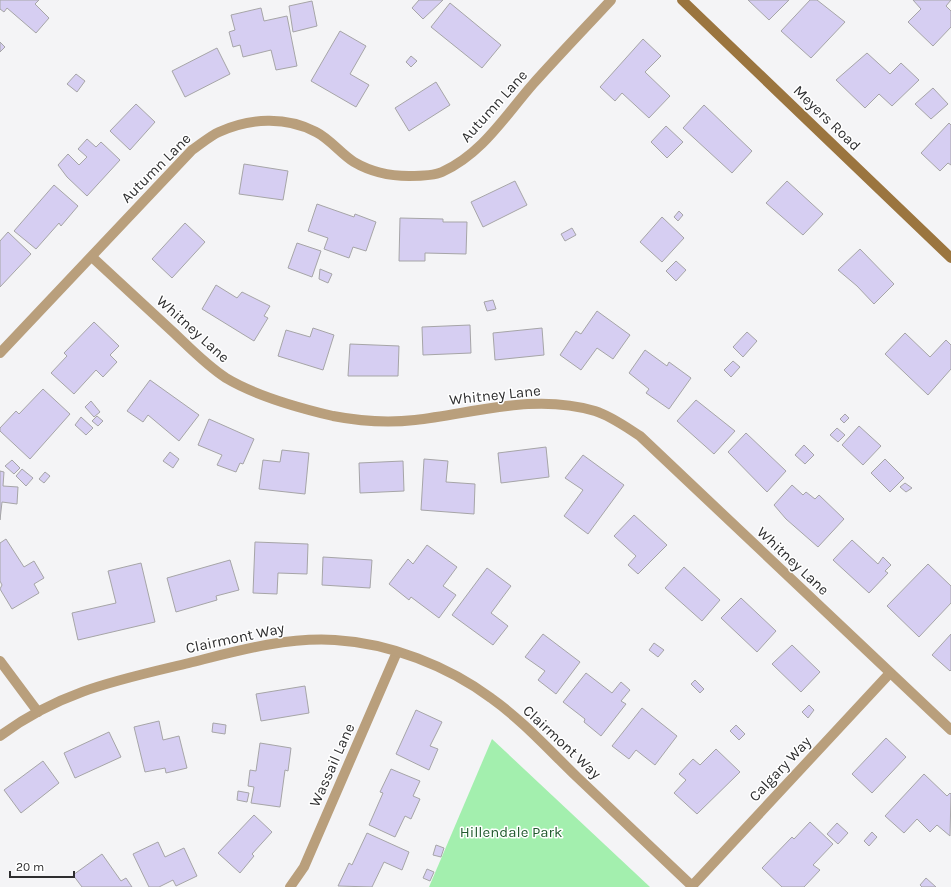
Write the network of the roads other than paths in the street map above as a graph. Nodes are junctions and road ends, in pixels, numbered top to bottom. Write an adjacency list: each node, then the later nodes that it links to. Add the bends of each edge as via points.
1 (612, 0): 3 (street, Autumn Lane, via 533,85 481,146 465,159 441,172 394,176 354,162 317,132 294,123 267,120 244,123 219,132 192,150)
2 (682, 0): 4 (main road, Meyers Road)
3 (92, 257): 5 (street, Autumn Lane); 8 (street, Whitney Lane, via 203,360 226,378 294,405 334,416 376,421 414,420 500,406 542,403 590,409 618,421 640,436)
4 (951, 258)
5 (0, 353)
6 (398, 652): 9 (street, Clairmont Way, via 335,640 304,640 264,645 107,682 65,698); 12 (street, Wassail Lane, via 304,867); 13 (street, Clairmont Way, via 440,669 491,698)
7 (0, 661): 9 (street)
8 (890, 673): 10 (street, Whitney Lane); 13 (street, Calgary Way)
9 (38, 712): 11 (street, Clairmont Way)
10 (951, 730)
11 (0, 736)
12 (290, 887)
13 (693, 887)

